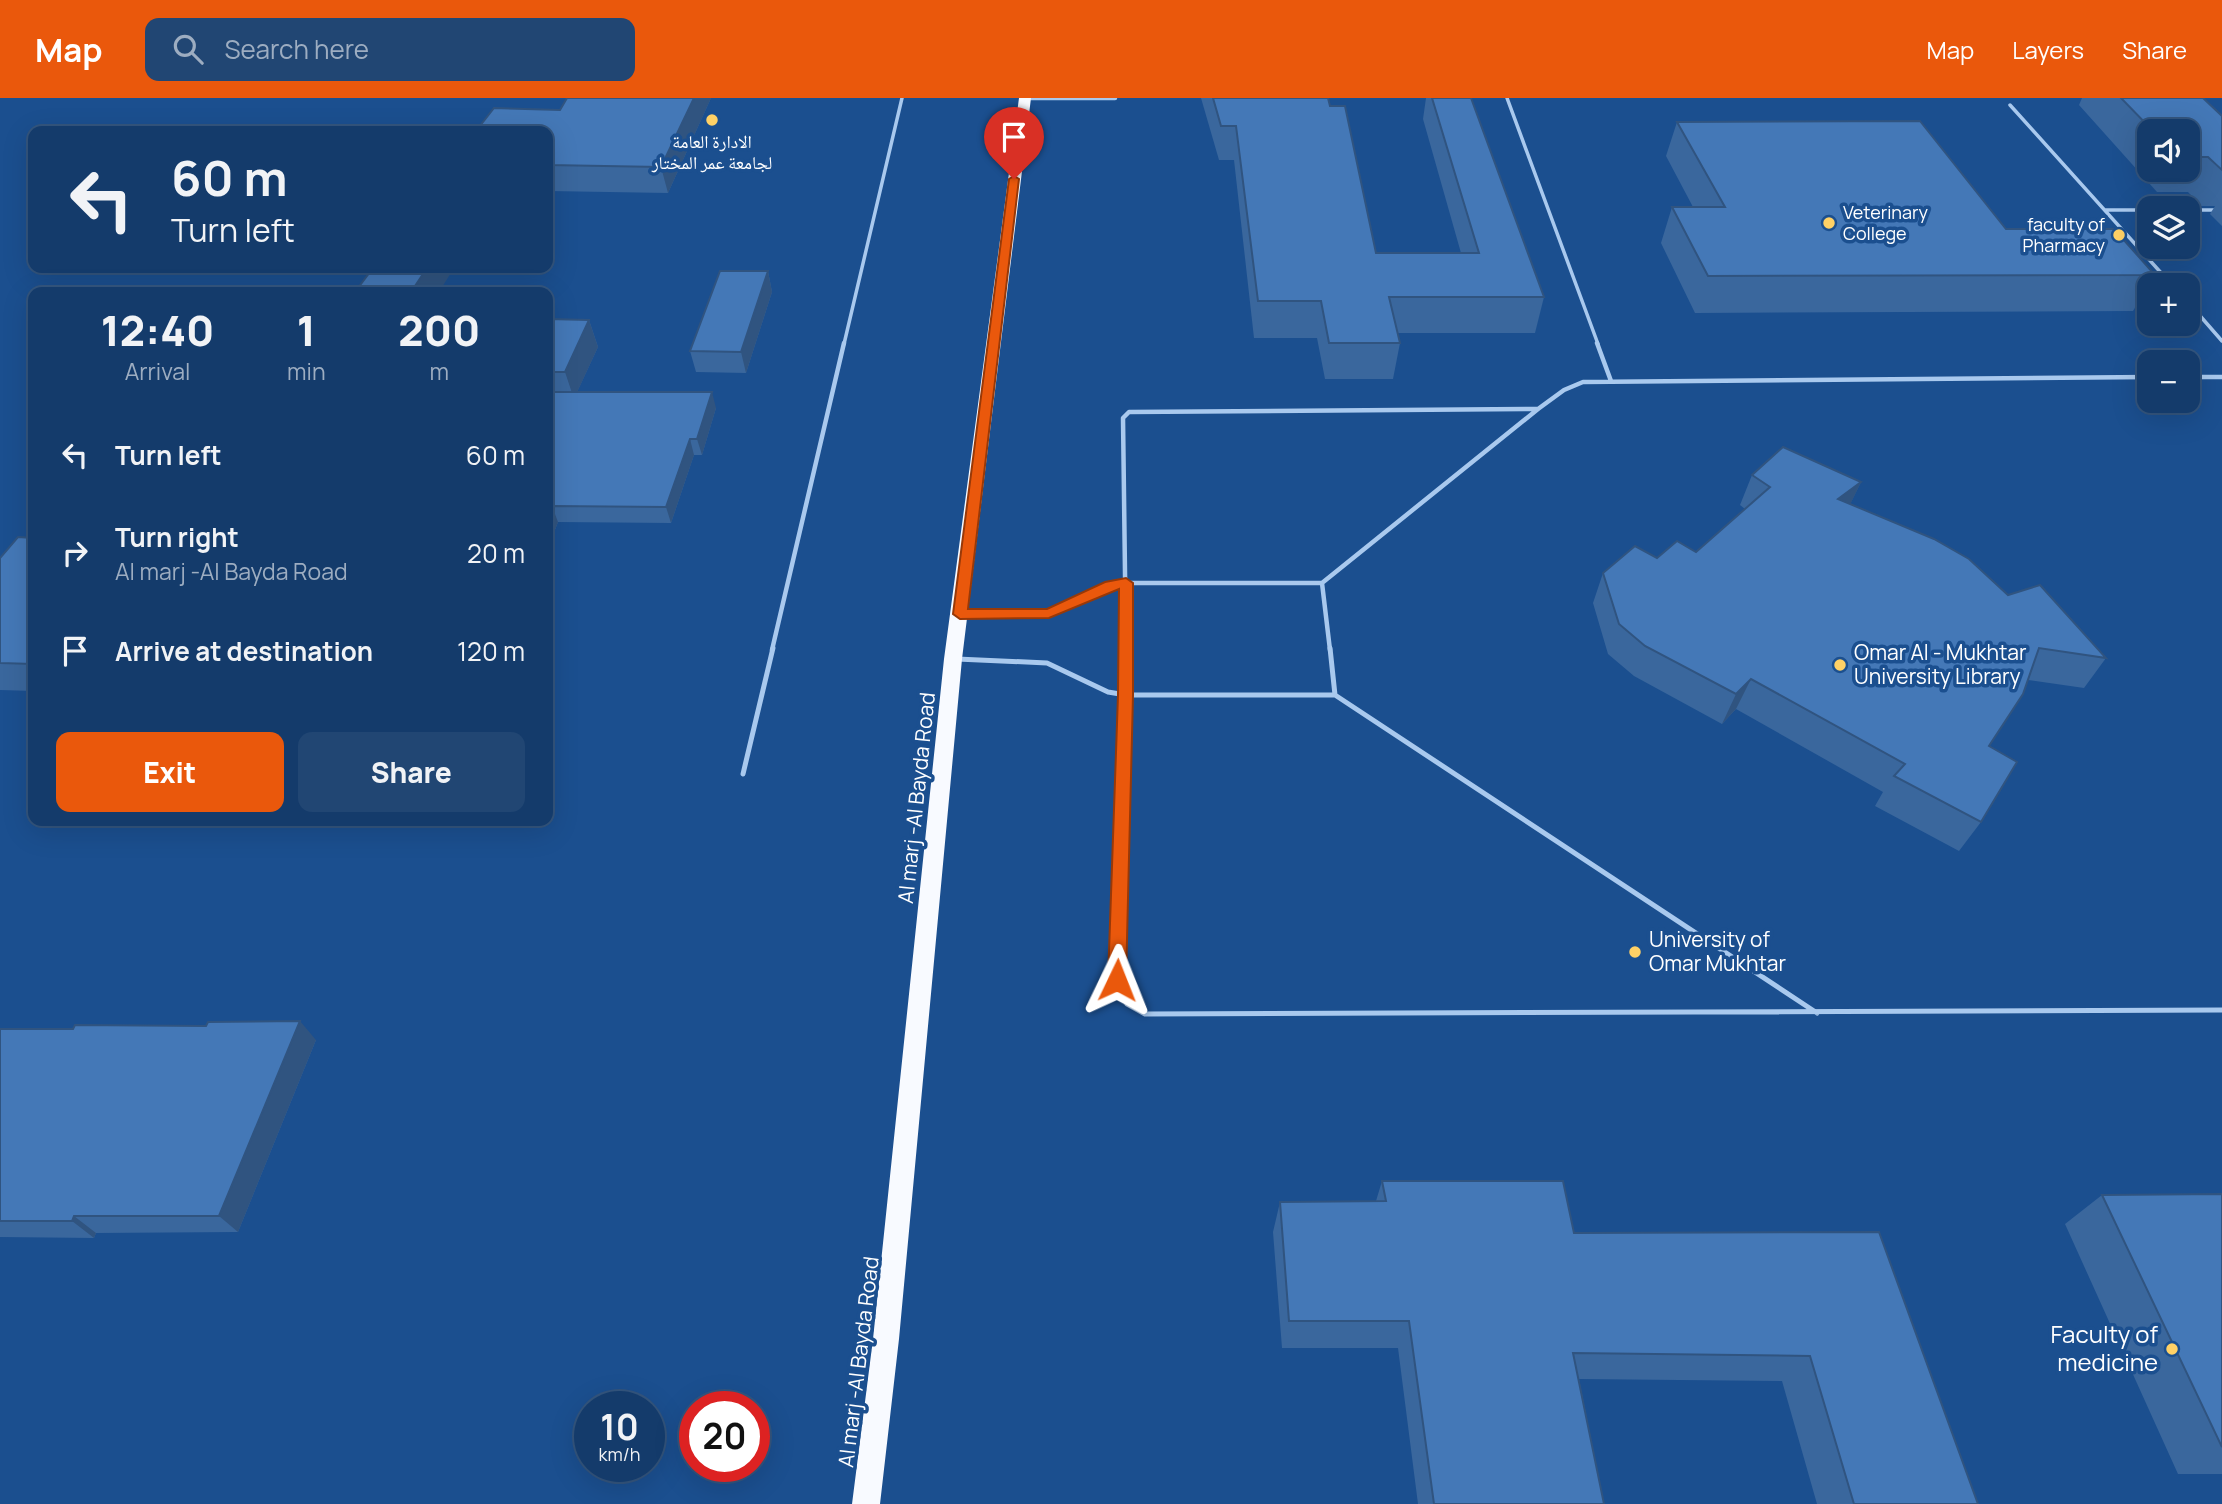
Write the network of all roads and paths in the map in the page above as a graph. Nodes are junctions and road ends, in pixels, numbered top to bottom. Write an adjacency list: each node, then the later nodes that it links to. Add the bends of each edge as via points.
1 (902, 98): 24 (lane)
2 (1025, 98): 3 (street); 20 (highway, Al marj -Al Bayda Road)
3 (1115, 98)
4 (1507, 98): 16 (lane)
5 (2010, 105): 6 (lane)
6 (2105, 210): 7 (lane); 10 (lane)
7 (2137, 210)
8 (2200, 210): 9 (lane)
9 (2222, 210)
10 (2161, 273)
11 (2200, 316): 12 (lane)
12 (2222, 341)
13 (2137, 377): 16 (lane)
14 (2200, 377): 15 (lane)
15 (2222, 377)
16 (1611, 381): 17 (lane, via 1574,385)
17 (1538, 409): 18 (lane, via 1129,412 1123,418); 19 (lane)
18 (1126, 583): 19 (lane); 20 (lane, via 1049,613); 22 (lane)
19 (1322, 583): 23 (lane)
20 (960, 614): 21 (highway, Al marj -Al Bayda Road)
21 (953, 659): 22 (lane, via 1047,663 1108,692); 27 (highway, Al marj -Al Bayda Road)
22 (1126, 695): 23 (lane); 26 (lane, via 1117,980 1127,1004 1145,1014)
23 (1335, 695): 26 (lane)
24 (743, 774)
25 (2222, 1010): 26 (lane)
26 (1817, 1013)
27 (866, 1504)

